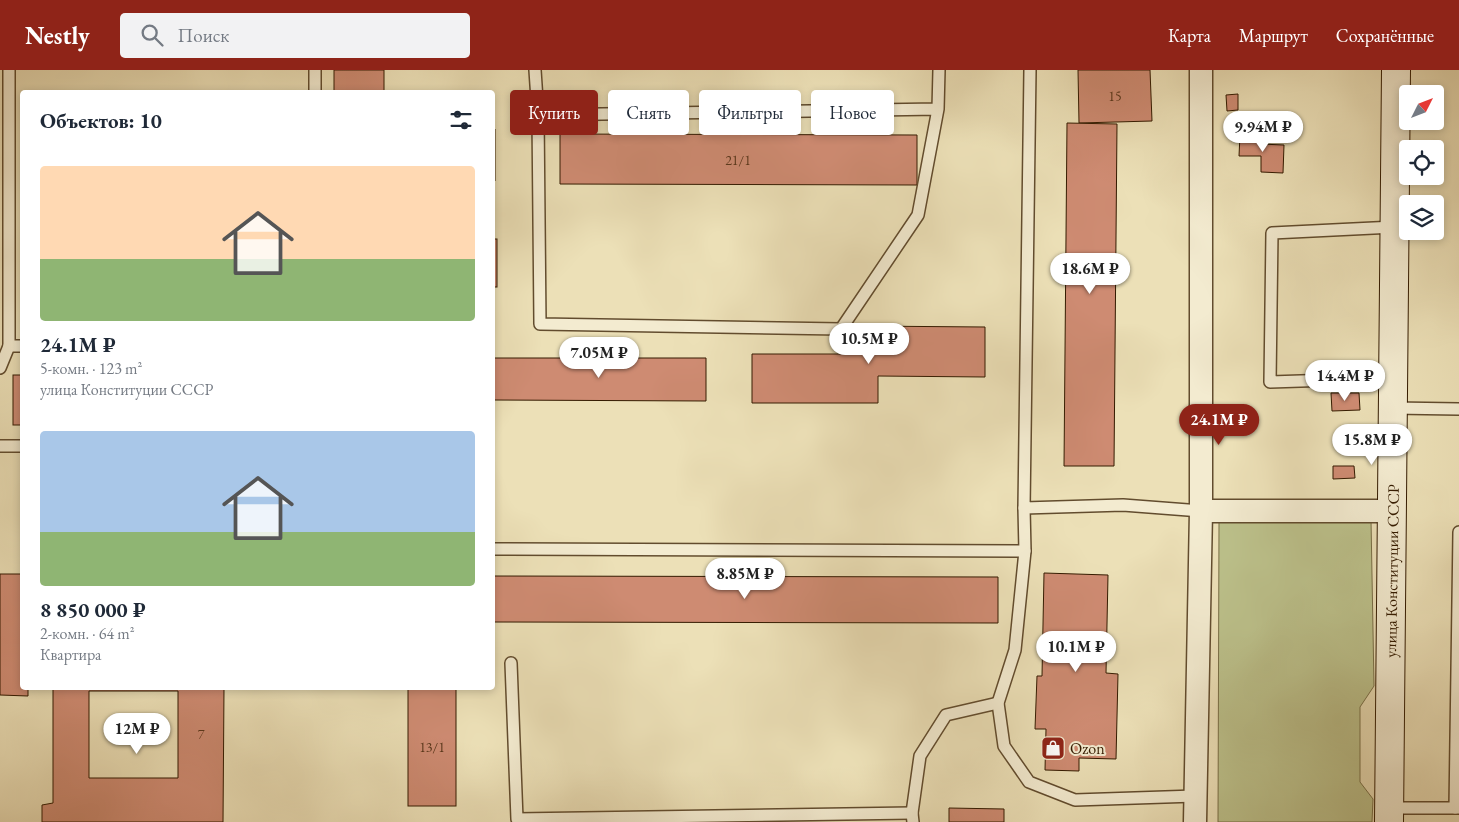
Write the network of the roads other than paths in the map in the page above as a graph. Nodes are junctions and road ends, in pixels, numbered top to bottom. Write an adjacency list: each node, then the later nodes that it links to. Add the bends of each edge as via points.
1 (9, 70): 16 (lane)
2 (315, 70): 9 (lane)
3 (535, 70): 10 (lane)
4 (939, 70): 11 (lane)
5 (1030, 70): 24 (lane)
6 (1201, 70): 25 (street)
7 (1382, 70): 12 (street, улица Конституции СССР)
8 (1396, 70): 12 (street, улица Конституции СССР)
9 (315, 90)
10 (536, 90)
11 (938, 110): 13 (lane); 14 (lane, via 918,215 841,329 540,324)
12 (1395, 110): 15 (street, улица Конституции СССР)
13 (598, 114)
14 (538, 135)
15 (1394, 227): 19 (street, улица Конституции СССР); 19 (lane, via 1272,233 1270,382)
16 (9, 346): 17 (lane); 18 (lane)
17 (20, 346)
18 (0, 368)
19 (1393, 378): 20 (street, улица Конституции СССР)
20 (1393, 408): 21 (lane); 26 (street, улица Конституции СССР)
21 (1459, 409)
22 (0, 446): 23 (lane)
23 (20, 446)
24 (1024, 508): 25 (lane, via 1123,505); 29 (lane)
25 (1201, 511): 26 (street); 32 (street)
26 (1393, 511): 34 (street, улица Конституции СССР)
27 (1459, 532): 33 (lane)
28 (495, 549): 29 (lane)
29 (1025, 551): 31 (lane, via 1015,650)
30 (511, 663): 35 (lane, via 517,819)
31 (998, 703): 32 (lane, via 1004,746 1028,782 1075,800); 35 (lane, via 946,715 920,756)
32 (1194, 796): 36 (street)
33 (1457, 808): 34 (lane)
34 (1390, 815)
35 (912, 818)
36 (1195, 822)

